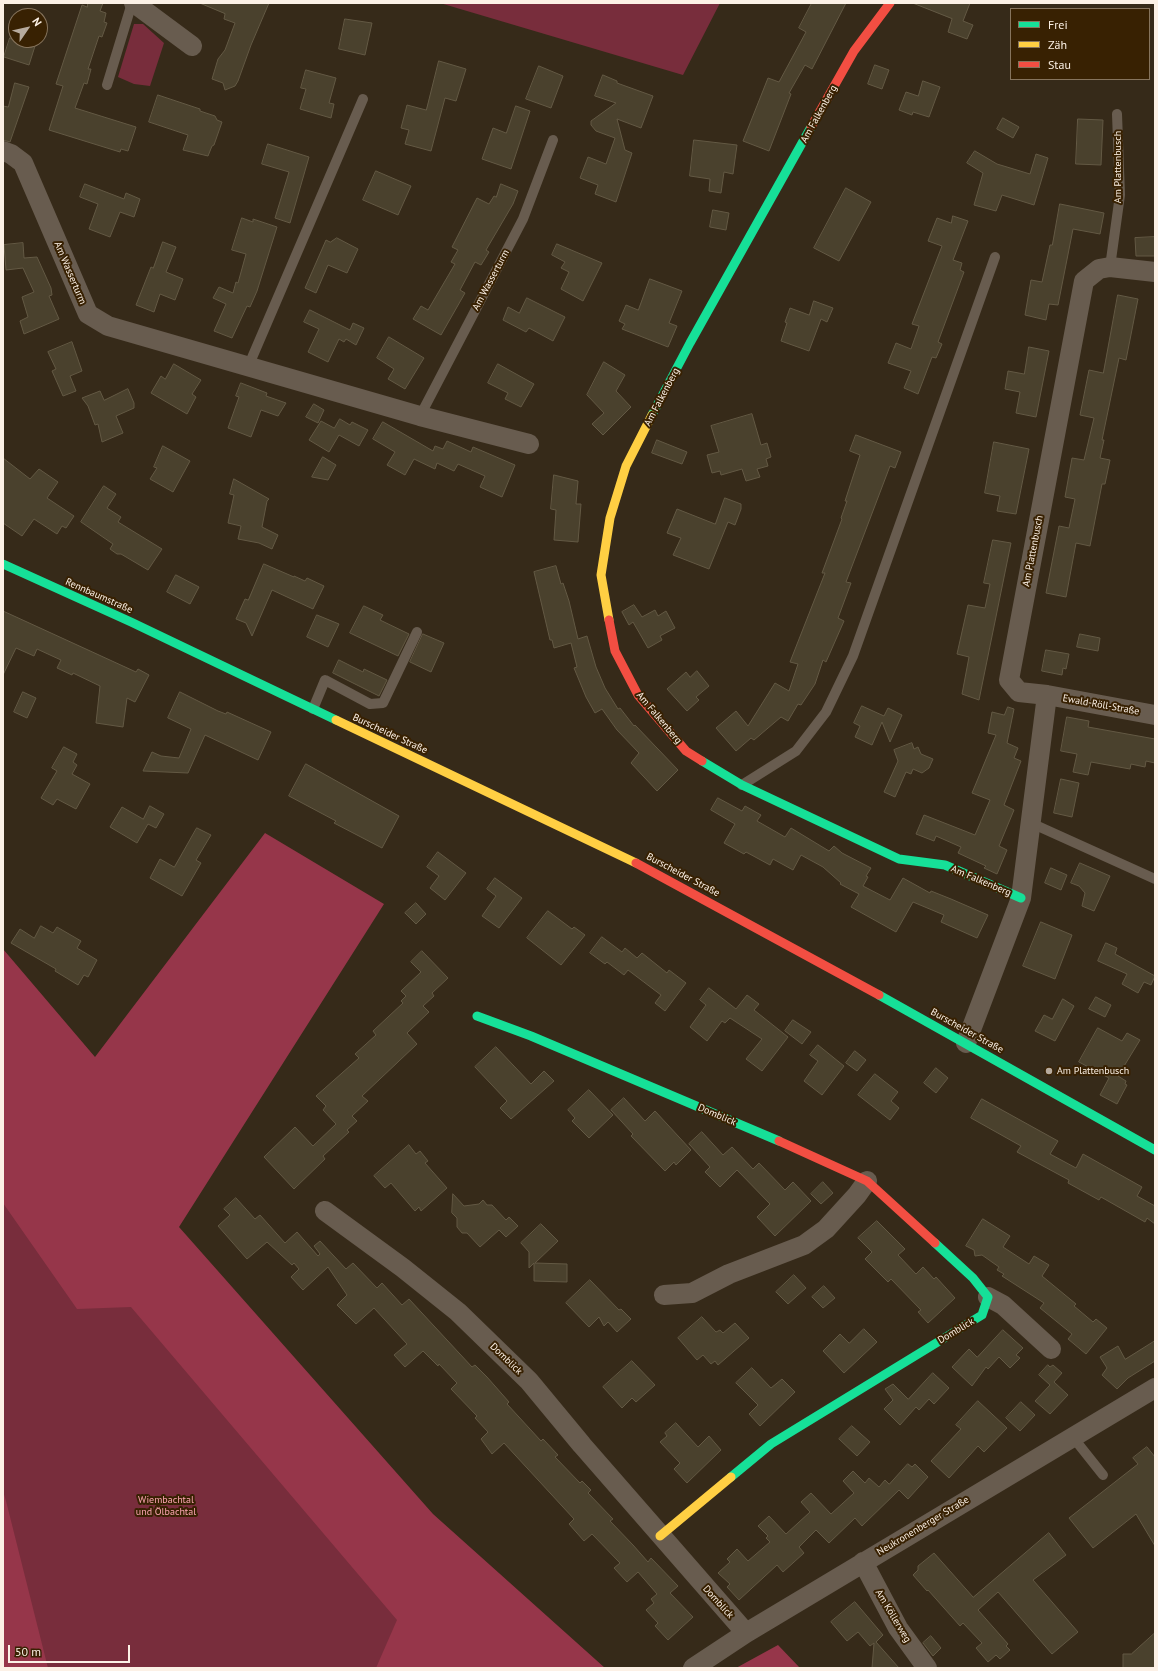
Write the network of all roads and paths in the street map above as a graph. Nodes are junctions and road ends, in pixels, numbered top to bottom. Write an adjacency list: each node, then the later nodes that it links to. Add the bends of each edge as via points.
1 (133, 3): 3 (street); 4 (lane)
2 (890, 3): 21 (street, Am Falkenberg, via 854,51 690,344 626,466 610,518 601,575 615,651 638,695 686,751)
3 (192, 46)
4 (107, 85)
5 (363, 99): 12 (lane)
6 (1117, 114): 10 (lane, Am Plattenbusch, via 1120,195)
7 (553, 140): 13 (lane, Am Wasserturm, via 523,219)
8 (3, 152): 12 (street, Am Wasserturm, via 11,154 23,163 88,314 108,326)
9 (995, 257): 21 (lane, via 853,656 826,712 796,751)
10 (1110, 267): 11 (street, Am Plattenbusch); 18 (street, Am Plattenbusch, via 1099,269 1084,281 1009,680 1019,692)
11 (1155, 272)
12 (248, 367): 13 (street, Am Wasserturm)
13 (420, 416): 14 (street, Am Wasserturm)
14 (529, 444)
15 (3, 564): 17 (street, Rennbaumstraße)
16 (417, 632): 19 (lane, via 383,703 370,704 325,680)
17 (186, 648): 19 (street, Burscheider Straße)
18 (1047, 695): 20 (street, Ewald-Röll-Straße); 22 (street)
19 (312, 709): 26 (street, Burscheider Straße, via 655,872)
20 (1155, 715)
21 (742, 785): 24 (street, Am Falkenberg, via 899,859 945,865)
22 (1032, 823): 23 (lane); 24 (street)
23 (1155, 879)
24 (1021, 898): 26 (street)
25 (477, 1016): 28 (street, Domblick, via 768,1136)
26 (966, 1043): 27 (street, Burscheider Straße)
27 (1155, 1150)
28 (867, 1181): 30 (street, via 826,1229 804,1245 729,1274 692,1293); 31 (street, Domblick, via 973,1278)
29 (325, 1211): 36 (street, Domblick, via 403,1268 463,1317 529,1381)
30 (664, 1295)
31 (988, 1297): 32 (street, Domblick, via 1003,1305); 36 (street, Domblick, via 982,1315 771,1444)
32 (1051, 1349)
33 (1155, 1388): 34 (street, Neukronenberger Straße)
34 (1072, 1436): 35 (lane); 37 (street, Neukronenberger Straße)
35 (1103, 1475)
36 (660, 1536): 38 (street, Domblick)
37 (863, 1562): 38 (street, Neukronenberger Straße); 40 (street, Am Köllerweg, via 898,1628)
38 (746, 1633): 39 (street, Neukronenberger Straße)
39 (693, 1668)
40 (927, 1668)

